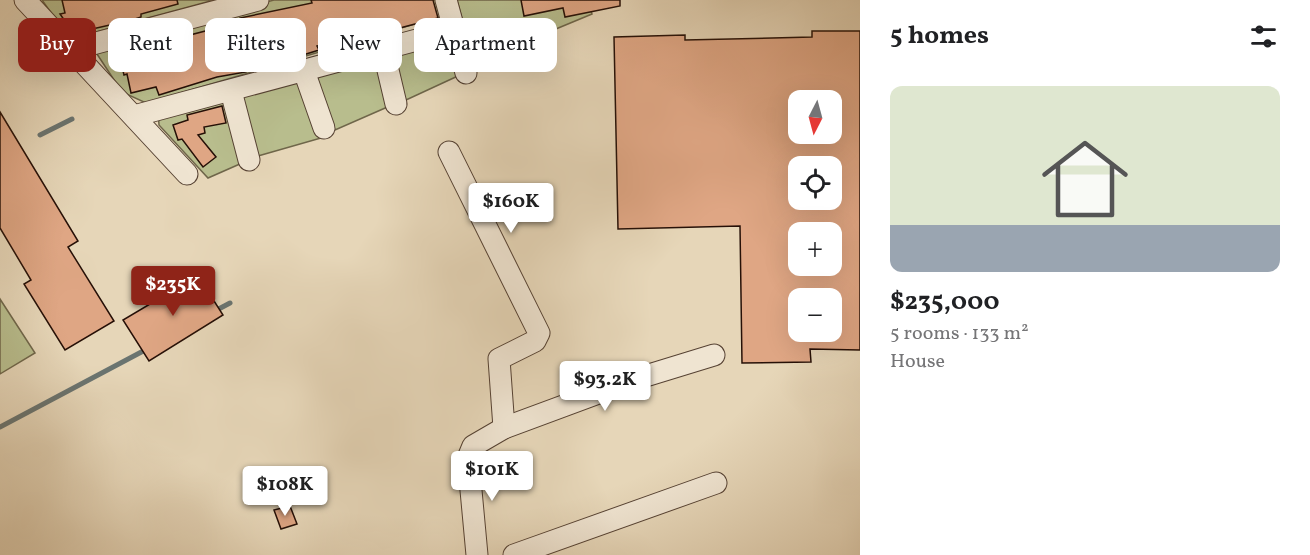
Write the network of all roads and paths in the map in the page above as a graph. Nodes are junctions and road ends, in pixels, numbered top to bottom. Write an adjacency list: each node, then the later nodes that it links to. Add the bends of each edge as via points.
1 (25, 0): 4 (street)
2 (258, 0): 6 (street)
3 (446, 0): 5 (street)
4 (41, 18)
5 (451, 18)
6 (96, 43)
7 (91, 72): 13 (street)
8 (300, 72): 11 (street)
9 (304, 72): 14 (street)
10 (388, 72): 12 (street)
11 (231, 91): 13 (street); 16 (street)
12 (396, 104)
13 (134, 116): 17 (street)
14 (324, 128)
15 (449, 152): 19 (street, via 539,333 535,341 499,359)
16 (249, 160)
17 (187, 174)
18 (714, 355): 19 (street)
19 (504, 428): 21 (street, via 473,446 468,458)
20 (716, 483): 22 (street)
21 (477, 555)
22 (514, 555)

